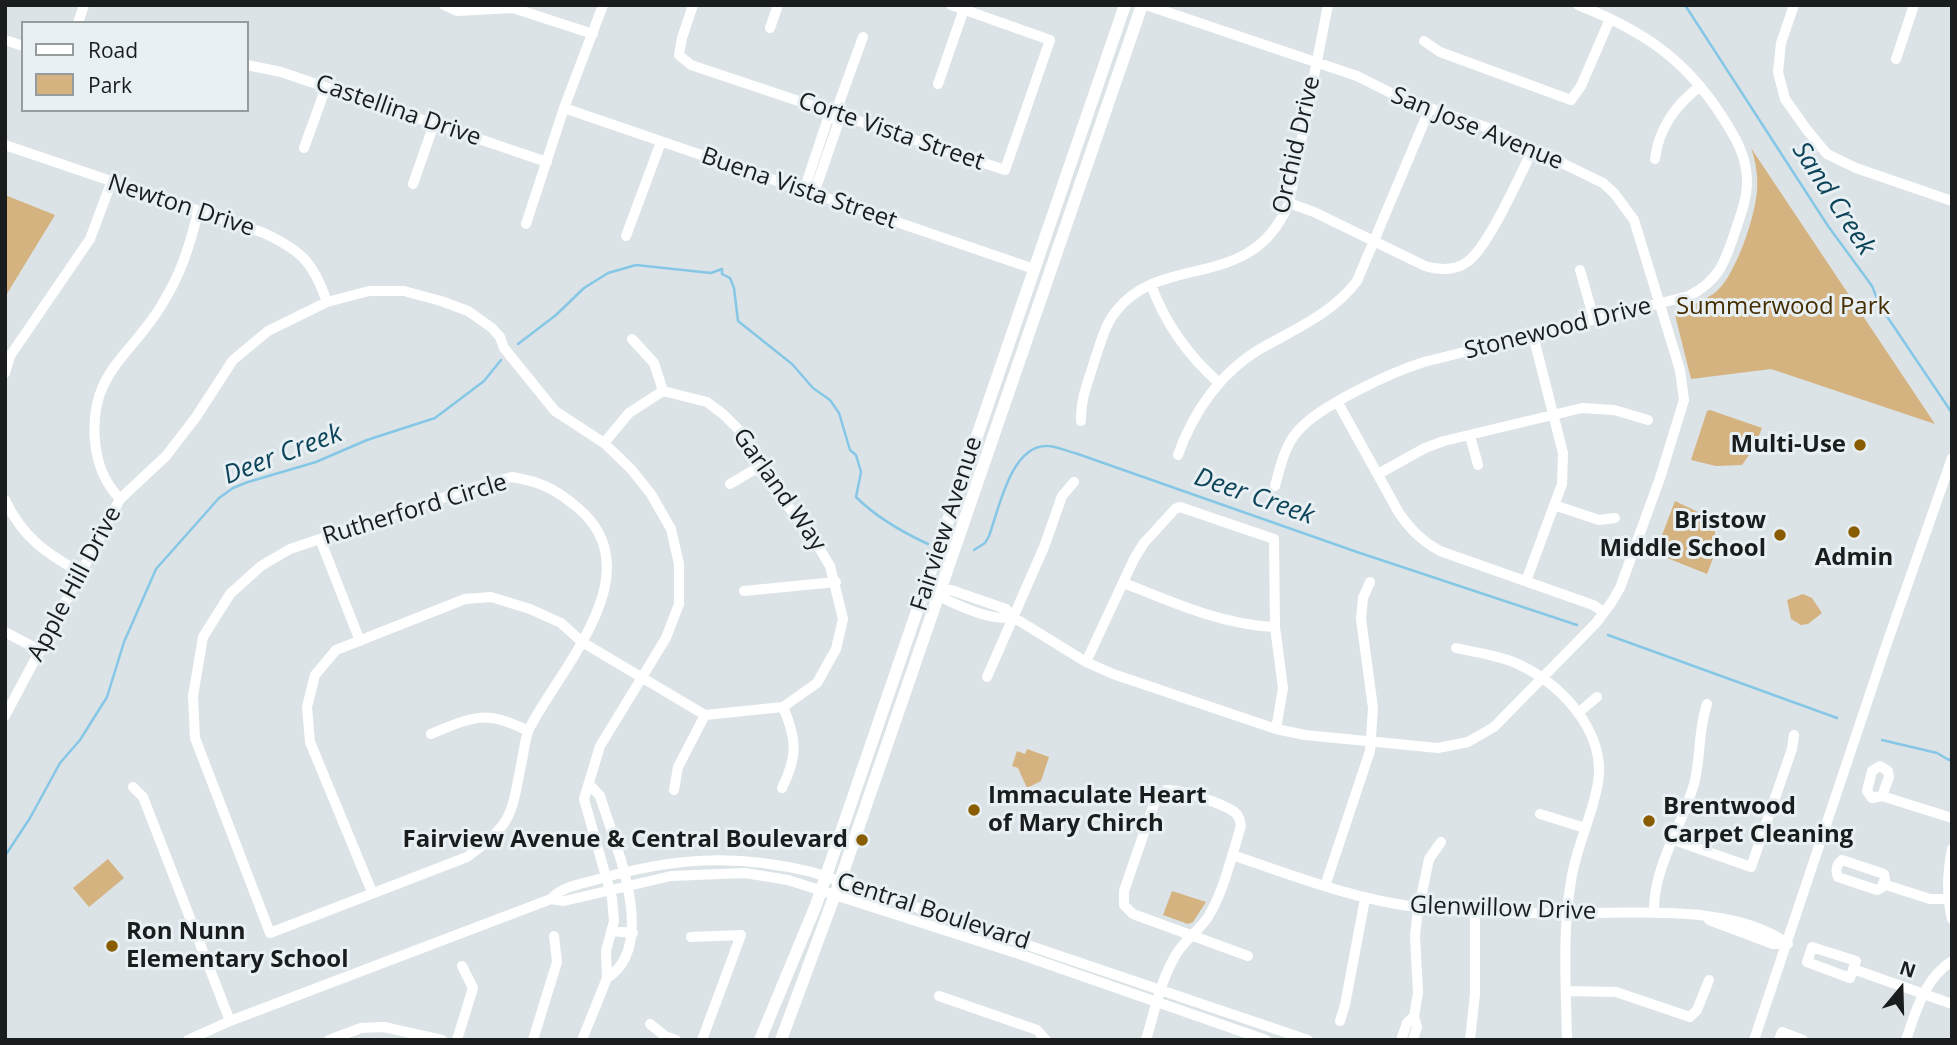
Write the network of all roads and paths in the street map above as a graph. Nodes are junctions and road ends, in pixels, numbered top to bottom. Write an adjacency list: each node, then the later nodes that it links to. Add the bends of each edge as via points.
1 (444, 5): 15 (street, via 457,11 513,8)
2 (603, 5): 15 (street)
3 (693, 5): 26 (street, Corte Vista Street, via 679,55 691,65)
4 (778, 5): 14 (street)
5 (951, 5): 12 (street, Corte Vista Street)
6 (1125, 5): 44 (main road, Fairview Avenue)
7 (1144, 5): 19 (street, San Jose Avenue); 81 (main road, Fairview Avenue)
8 (1328, 5): 19 (street, Orchid Drive)
9 (1578, 5): 13 (street, Stonewood Drive)
10 (1794, 5): 38 (street, via 1781,43 1778,72 1785,99 1807,131 1827,154 1856,168)
11 (1914, 5): 18 (street)
12 (964, 9): 21 (street); 26 (street, Corte Vista Street, via 1050,40 1004,170)
13 (1610, 19): 17 (street, via 1572,100 1440,52); 22 (street, Stonewood Drive, via 1664,49)
14 (770, 28)
15 (593, 34): 24 (street)
16 (863, 37): 26 (street)
17 (1424, 41)
18 (1896, 59)
19 (1317, 62): 25 (street, San Jose Avenue); 39 (street, Orchid Drive)
20 (248, 65): 23 (street, Castellina Drive)
21 (938, 84)
22 (1700, 86): 32 (street, via 1667,121 1657,140); 48 (street, Stonewood Drive, via 1739,144 1746,198 1723,267 1713,281 1689,296)
23 (326, 87): 27 (street, Castellina Drive); 30 (street)
24 (564, 108): 28 (street, Buena Vista Street); 33 (street)
25 (1430, 108): 31 (street, San Jose Avenue); 43 (street)
26 (835, 114): 36 (street, via 827,121); 37 (street, via 838,124)
27 (434, 124): 33 (street, Castellina Drive); 35 (street)
28 (661, 142): 36 (street, Buena Vista Street); 42 (street)
29 (5, 145): 34 (street, Newton Drive)
30 (304, 148)
31 (1533, 149): 43 (street, via 1483,245 1466,264 1438,270); 48 (street, San Jose Avenue, via 1603,183 1625,206 1638,231)
32 (1655, 159)
33 (547, 162): 41 (street)
34 (111, 183): 40 (street, Newton Drive); 52 (street, via 90,239 10,356)
35 (413, 184)
36 (804, 190): 37 (street, Buena Vista Street)
37 (814, 193): 44 (street, Buena Vista Street)
38 (1952, 201)
39 (1289, 203): 43 (street); 46 (street, Orchid Drive, via 1275,230 1247,255)
40 (198, 212): 47 (street, Newton Drive, via 291,246 309,262); 69 (street, via 186,260 160,309 103,382 95,404 93,429 100,469)
41 (526, 223)
42 (626, 236)
43 (1375, 241): 53 (street, via 1348,292 1318,318 1258,351)
44 (1034, 269): 79 (main road, Fairview Avenue)
45 (1580, 270): 49 (street)
46 (1151, 285): 53 (street, via 1175,335); 58 (street, Orchid Drive, via 1112,316 1080,406)
47 (327, 302): 60 (street, Apple Hill Drive, via 369,291 404,291 468,311 500,337 555,411); 69 (street, Apple Hill Drive, via 268,331 233,360 166,456)
48 (1658, 304): 49 (street, Stonewood Drive); 82 (street, San Jose Avenue, via 1680,370 1684,400 1620,588)
49 (1594, 319): 50 (street, Stonewood Drive)
50 (1533, 335): 55 (street, Stonewood Drive, via 1405,368); 56 (street)
51 (632, 339): 54 (street, via 654,363)
52 (5, 373)
53 (1219, 383): 61 (street, via 1191,424)
54 (663, 391): 60 (street, via 629,413); 64 (street, Garland Way, via 707,402 723,414 742,433)
55 (1338, 403): 65 (street); 68 (street, Stonewood Drive, via 1310,419 1288,444)
56 (1553, 414): 57 (street, via 1597,407); 59 (street); 71 (street, via 1564,468)
57 (1648, 420)
58 (1082, 421)
59 (1470, 436): 63 (street); 65 (street, via 1425,448)
60 (604, 443): 92 (street, Apple Hill Drive, via 651,494 671,529 679,564 679,604)
61 (1178, 455)
62 (1952, 458): 145 (street)
63 (1478, 465)
64 (757, 468): 67 (street); 76 (street, Garland Way, via 812,536)
65 (1378, 474): 75 (street, via 1410,529 1425,542)
66 (1074, 482): 83 (street, via 1062,496)
67 (730, 484)
68 (1275, 486)
69 (120, 499): 74 (street, Apple Hill Drive)
70 (5, 500): 74 (street, via 16,523 48,554)
71 (1554, 505): 72 (street, via 1599,520); 75 (street)
72 (1615, 518)
73 (320, 539): 86 (street); 87 (street, Rutherford Circle, via 475,486 512,477 538,481 590,518 604,548 607,573 602,603); 130 (street, Rutherford Circle, via 261,566 229,594 203,637 193,696 195,738 270,933)
74 (81, 573): 89 (street, Apple Hill Drive)
75 (1526, 581): 82 (street)
76 (836, 582): 80 (street); 96 (street, Garland Way, via 843,619 836,649 817,683)
77 (1370, 582): 104 (street, via 1361,619 1373,708)
78 (1124, 583): 84 (street, via 1250,626); 84 (street, via 1144,543 1181,507 1274,539); 90 (street)
79 (926, 588): 81 (street, San Jose Avenue); 122 (main road, Fairview Avenue)
80 (744, 591)
81 (939, 592): 83 (street, San Jose Avenue, via 955,592 1006,609); 124 (main road, Fairview Avenue)
82 (1604, 612): 93 (street, San Jose Avenue)
83 (1013, 617): 90 (street, San Jose Avenue); 91 (street)
84 (1275, 627): 100 (street, via 1283,688)
85 (5, 632): 89 (street)
86 (360, 640): 87 (street, via 464,599 491,597 561,623); 130 (street, via 336,650 315,675 307,707 310,742)
87 (582, 642): 92 (street); 101 (street, Rutherford Circle)
88 (1456, 648): 93 (street, via 1513,662)
89 (41, 652): 99 (street, Apple Hill Drive)
90 (1086, 662): 100 (street, San Jose Avenue)
91 (987, 677)
92 (643, 679): 98 (street); 105 (street, Apple Hill Drive, via 600,746)
93 (1543, 679): 97 (street); 104 (street, San Jose Avenue, via 1494,727 1468,742 1438,748)
94 (1597, 696): 97 (street)
95 (1707, 704): 116 (street, via 1694,782)
96 (783, 707): 98 (street, Garland Way); 107 (street, via 794,749)
97 (1578, 713): 114 (street, via 1593,738 1598,764 1598,783)
98 (705, 715): 108 (street, via 678,767)
99 (5, 716)
100 (1276, 729): 104 (street, San Jose Avenue)
101 (528, 732): 102 (street, via 493,717 470,718); 130 (street, Rutherford Circle, via 512,814 496,837 467,857)
102 (430, 734)
103 (1794, 735): 116 (street, via 1751,867)
104 (1371, 742): 127 (street)
105 (589, 784): 111 (street, Apple Hill Drive, via 600,796); 113 (street, Apple Hill Drive, via 584,799)
106 (132, 787): 161 (street, via 143,797)
107 (782, 788)
108 (674, 790)
109 (1882, 796): 112 (street)
110 (1540, 814): 114 (street)
111 (606, 815): 113 (street); 115 (street, Apple Hill Drive)
112 (1952, 818)
113 (588, 819): 117 (street, Apple Hill Drive)
114 (1585, 828): 137 (street)
115 (612, 836): 117 (street); 121 (street, Apple Hill Drive)
116 (1674, 840): 138 (street, via 1658,883)
117 (595, 841): 123 (street, Apple Hill Drive)
118 (1441, 842): 135 (street, via 1429,859)
119 (1952, 849): 134 (street)
120 (1232, 855): 127 (street, Glenwillow Drive); 142 (street, via 1213,908); 142 (street, via 1241,826 1236,813 1181,792 1166,790 1155,801 1122,900 1128,911)
121 (623, 873): 122 (street, Central Boulevard, via 669,862 746,860); 123 (street, Central Boulevard); 126 (street, Apple Hill Drive)
122 (826, 876): 124 (street, Central Boulevard); 129 (main road, Fairview Avenue)
123 (606, 877): 128 (street, Apple Hill Drive); 132 (street, Central Boulevard, via 556,892)
124 (840, 881): 131 (main road, Fairview Avenue); 154 (street, Central Boulevard)
125 (1883, 884): 125 (street, via 1884,874 1842,860 1838,864 1838,877 1877,890); 134 (street, via 1930,899)
126 (626, 886): 128 (street, Central Boulevard); 129 (street, Central Boulevard, via 671,876 745,873); 141 (street, Apple Hill Drive)
127 (1325, 886): 133 (street, Glenwillow Drive)
128 (609, 890): 132 (street, Central Boulevard, via 564,901); 140 (street, Apple Hill Drive)
129 (822, 890): 131 (street, Central Boulevard); 172 (main road, Fairview Avenue)
130 (372, 892)
131 (835, 895): 158 (street, Central Boulevard); 173 (main road, Fairview Avenue)
132 (551, 899): 161 (street, Central Boulevard)
133 (1365, 899): 135 (street, Glenwillow Drive); 162 (street)
134 (1947, 899): 139 (street)
135 (1419, 908): 136 (street, Glenwillow Drive); 160 (street)
136 (1475, 912): 137 (street, Glenwillow Drive); 180 (street)
137 (1567, 912): 138 (street, Glenwillow Drive); 155 (street)
138 (1654, 912): 145 (street, Glenwillow Drive, via 1698,916 1773,944)
139 (1952, 919)
140 (611, 931): 141 (street); 146 (street, Apple Hill Drive)
141 (633, 933): 148 (street, Apple Hill Drive)
142 (1192, 935): 147 (street); 154 (street, via 1174,958)
143 (554, 936): 168 (street, via 557,962)
144 (691, 937): 171 (street, via 741,935)
145 (1788, 944): 182 (street)
146 (606, 951): 148 (street); 152 (street, Apple Hill Drive)
147 (1248, 956)
148 (626, 957): 152 (street, Apple Hill Drive)
149 (1952, 961): 156 (street)
150 (462, 966): 167 (street, via 473,988)
151 (1853, 970): 151 (street, via 1856,961 1812,947 1807,962 1850,978); 156 (street)
152 (607, 978): 169 (street, Apple Hill Drive)
153 (1709, 980): 155 (street, via 1690,1017 1616,992)
154 (1161, 990): 158 (street); 177 (street, Central Boulevard)
155 (1566, 991): 181 (street)
156 (1922, 994): 159 (street); 185 (street)
157 (939, 996): 174 (street, via 1037,1030)
158 (1157, 1003): 175 (street); 176 (street, Central Boulevard)
159 (1952, 1004)
160 (1415, 1016): 178 (street); 179 (street)
161 (230, 1021): 164 (street, Central Boulevard)
162 (1340, 1021)
163 (650, 1024): 170 (street)
164 (188, 1040)
165 (330, 1040): 166 (street, via 361,1028 384,1027)
166 (442, 1040)
167 (457, 1040)
168 (533, 1040)
169 (582, 1040)
170 (676, 1040)
171 (702, 1040)
172 (760, 1040)
173 (781, 1040)
174 (1046, 1040)
175 (1146, 1040)
176 (1266, 1040)
177 (1308, 1040)
178 (1401, 1040)
179 (1413, 1040)
180 (1470, 1040)
181 (1567, 1040)
182 (1754, 1040)
183 (1779, 1040): 184 (street, via 1782,1032)
184 (1803, 1040)
185 (1906, 1040)

